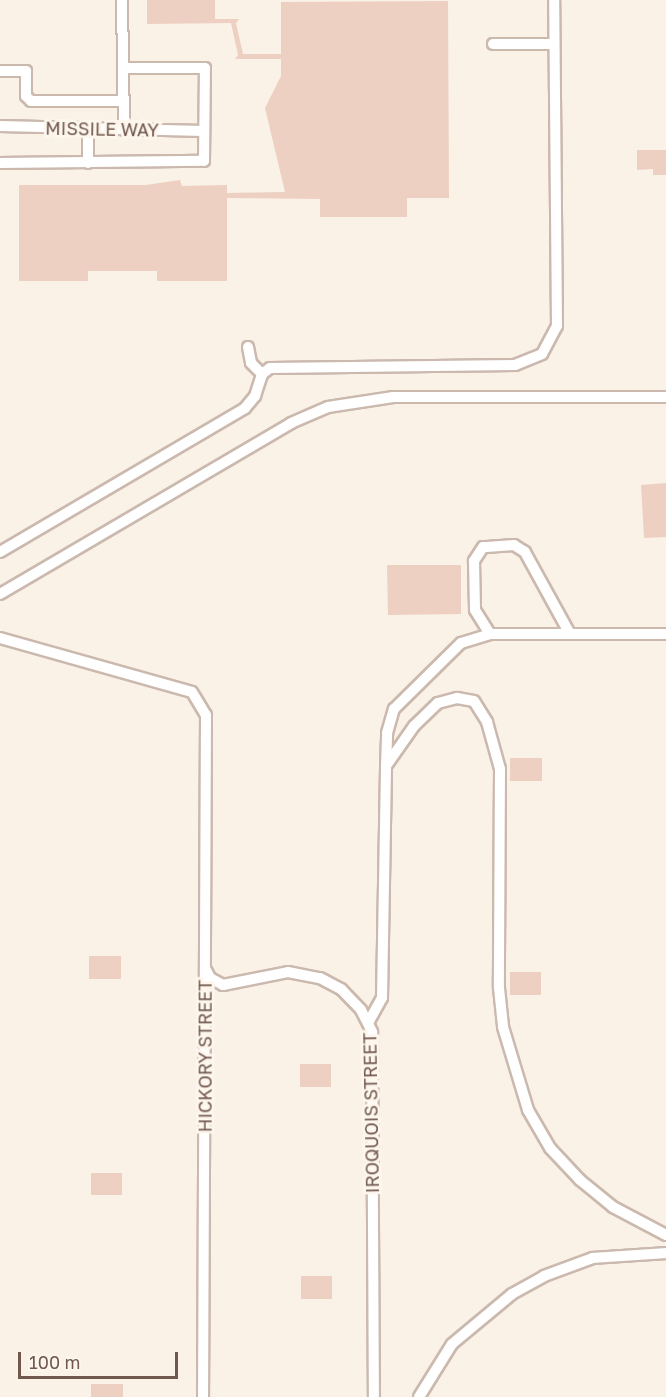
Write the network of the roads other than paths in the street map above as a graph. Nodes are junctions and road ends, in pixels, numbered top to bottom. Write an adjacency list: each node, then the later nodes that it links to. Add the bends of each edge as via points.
1 (122, 0): 5 (street)
2 (554, 0): 4 (street)
3 (493, 44): 4 (street)
4 (554, 44): 15 (street, via 557,318 555,334 547,349 530,362 515,365 280,366)
5 (123, 68): 7 (street); 11 (street, via 205,68)
6 (0, 71): 7 (street, via 26,71 26,96 31,101)
7 (123, 101): 10 (street)
8 (0, 126): 9 (street, MISSILE WAY)
9 (88, 130): 10 (street, MISSILE WAY); 13 (street)
10 (124, 130): 11 (street, MISSILE WAY)
11 (204, 131): 13 (street, via 204,161)
12 (0, 163): 13 (street)
13 (88, 163)
14 (248, 347): 15 (street, via 251,363)
15 (262, 374): 17 (street, via 255,396 245,408)
16 (666, 397): 18 (street, via 393,397 328,407 291,423)
17 (0, 552)
18 (0, 594)
19 (490, 634): 20 (street); 20 (street, via 475,610 474,561 483,547 498,543 514,545 525,552); 23 (street, via 461,643 394,709 387,733)
20 (570, 634): 21 (street)
21 (666, 634)
22 (0, 638): 24 (street, HICKORY STREET, via 192,692 206,715)
23 (386, 766): 25 (street, via 382,998); 26 (street, via 414,726 438,703 457,698 474,702 487,722 500,769 499,988 503,1027 521,1089 550,1148 579,1180 613,1207)
24 (205, 967): 25 (street, IROQUOIS STREET, via 210,978 223,985 288,972 320,978 341,989); 28 (street, HICKORY STREET)
25 (368, 1023): 29 (street, IROQUOIS STREET, via 372,1032)
26 (666, 1235)
27 (666, 1253): 30 (street, via 593,1258 544,1276 512,1294 452,1344)
28 (203, 1397)
29 (374, 1397)
30 (419, 1397)

